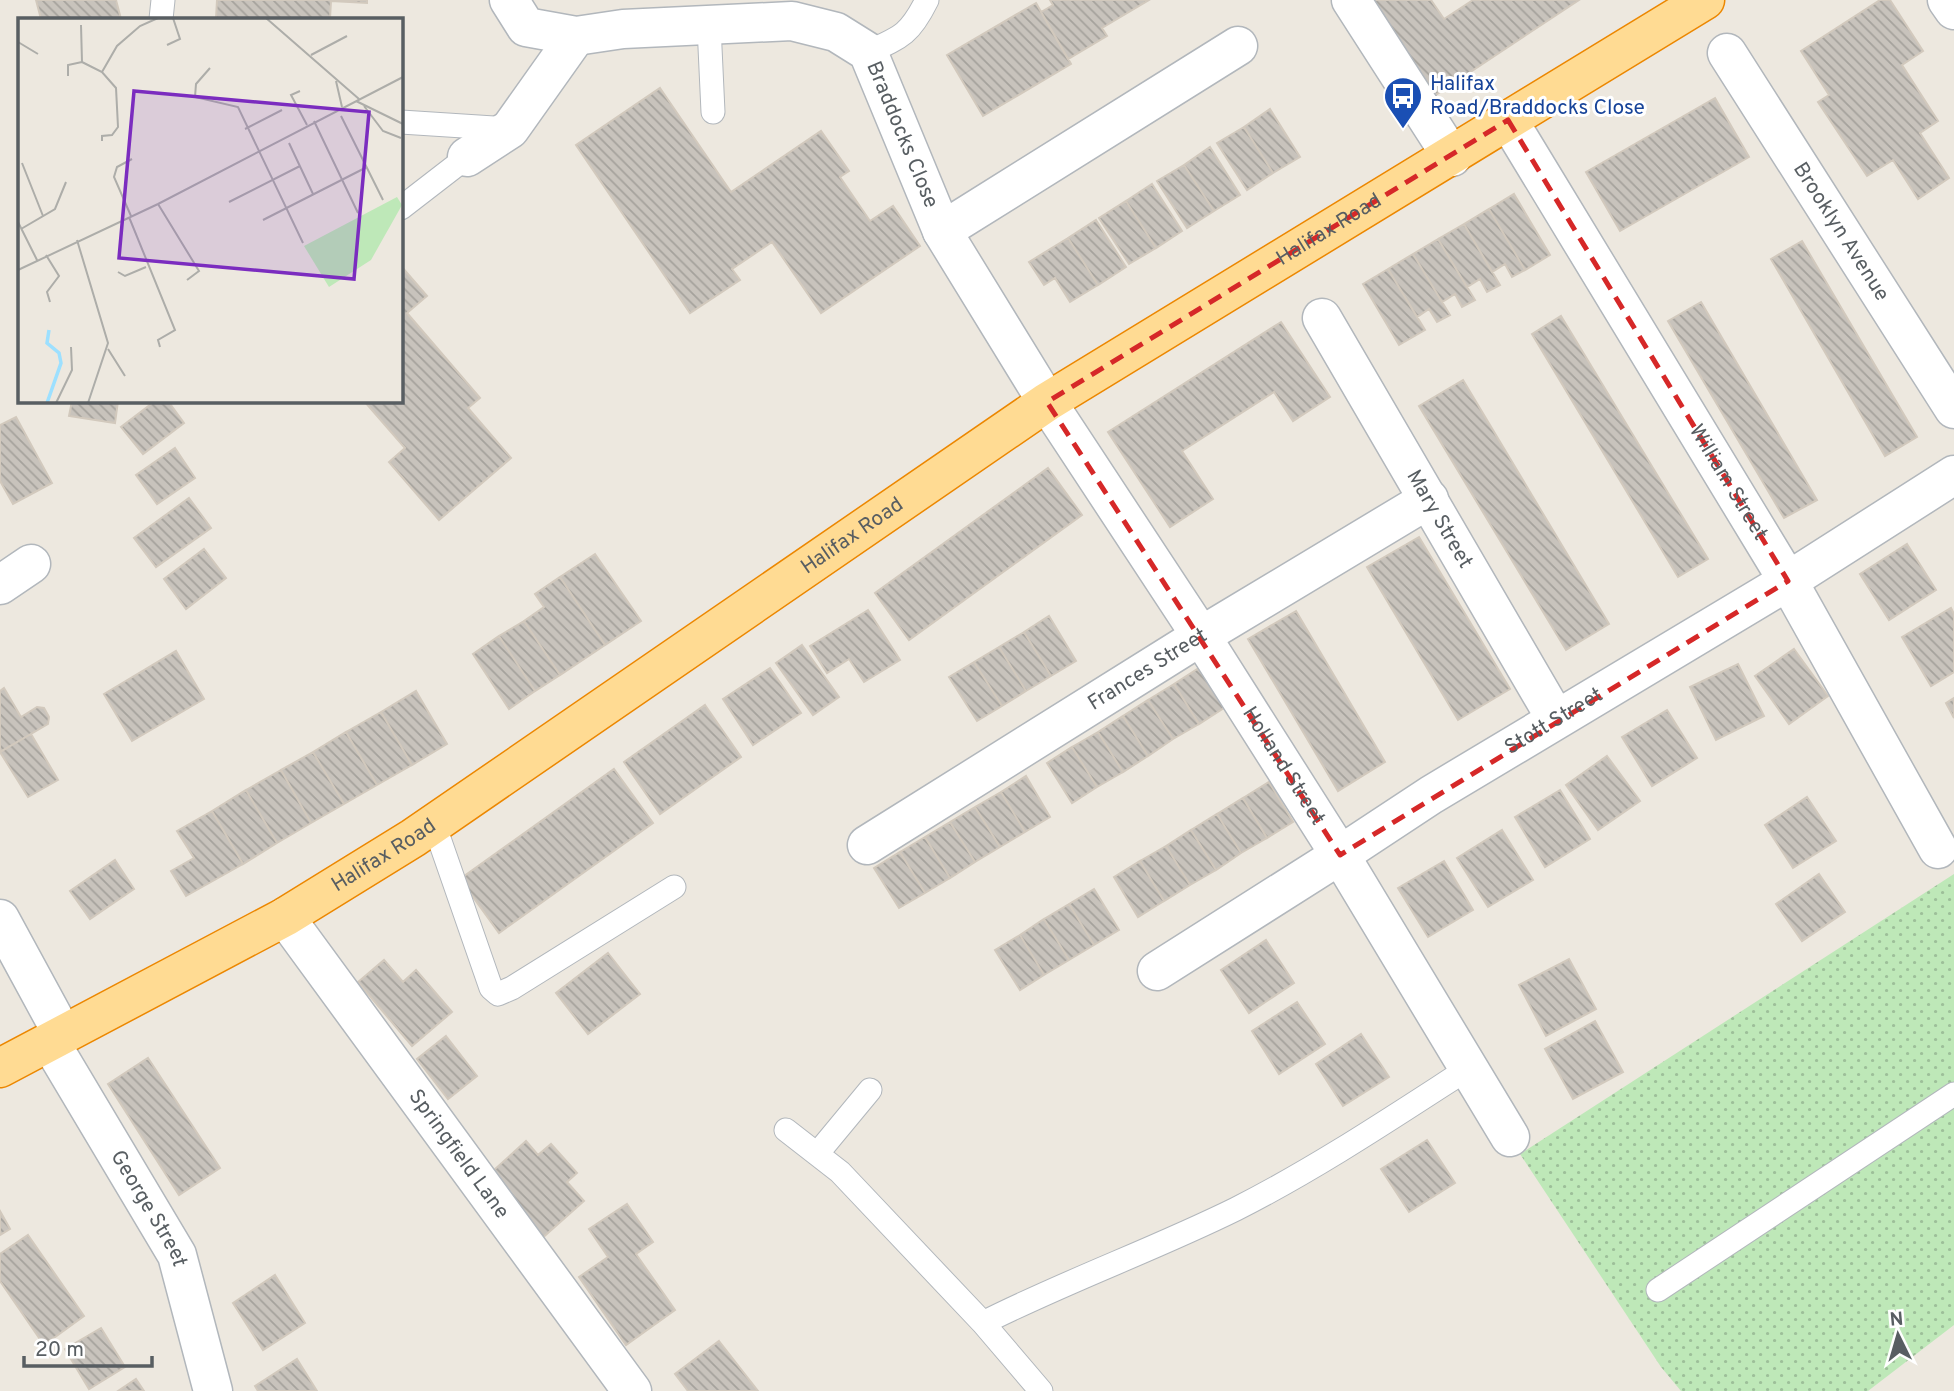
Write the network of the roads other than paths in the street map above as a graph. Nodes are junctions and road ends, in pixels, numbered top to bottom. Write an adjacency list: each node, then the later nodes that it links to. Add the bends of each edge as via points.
1 (163, 0): 8 (lane)
2 (509, 0): 10 (street, Braddocks Close, via 526,27)
3 (927, 0): 12 (lane, via 915,25)
4 (1351, 0): 19 (street)
5 (1705, 0): 15 (highway, Halifax Road)
6 (1947, 0): 7 (street)
7 (1954, 10)
8 (162, 18)
9 (709, 26): 10 (street, Braddocks Close); 12 (street, Braddocks Close, via 792,21 836,32); 14 (lane)
10 (576, 36): 17 (street)
11 (1238, 46): 21 (street)
12 (868, 52): 21 (street, Braddocks Close)
13 (1727, 53): 24 (street, Brooklyn Avenue)
14 (713, 112)
15 (1508, 120): 19 (highway, Halifax Road); 27 (street, William Street)
16 (402, 122): 17 (lane)
17 (510, 129): 18 (street)
18 (467, 157): 20 (lane)
19 (1452, 157): 23 (highway, Halifax Road)
20 (402, 207)
21 (942, 231): 23 (street, Braddocks Close)
22 (1322, 318): 26 (street, Mary Street)
23 (1047, 402): 28 (street, Holland Street); 30 (highway, Halifax Road)
24 (1954, 409)
25 (1954, 475): 27 (street, Stott Street)
26 (1429, 499): 28 (street, Frances Street); 29 (street, Mary Street)
27 (1788, 581): 29 (street, Stott Street); 32 (street, William Street)
28 (1201, 636): 31 (street, Frances Street); 33 (street, Holland Street)
29 (1556, 719): 33 (street, Stott Street)
30 (434, 824): 34 (lane, via 491,988 498,994); 35 (highway, Halifax Road)
31 (867, 845)
32 (1938, 849)
33 (1340, 855): 37 (street, Stott Street); 40 (street, Holland Street)
34 (674, 887)
35 (285, 917): 38 (highway, Halifax Road); 49 (street, Springfield Lane)
36 (0, 919): 38 (street, George Street)
37 (1157, 971)
38 (57, 1038): 39 (highway, Halifax Road); 48 (street, George Street, via 177,1255)
39 (0, 1068)
40 (1469, 1068): 44 (street, Holland Street); 47 (lane, via 1238,1208)
41 (870, 1090): 45 (lane)
42 (1954, 1094): 46 (lane)
43 (786, 1130): 45 (lane)
44 (1510, 1137)
45 (817, 1154): 47 (lane, via 840,1172)
46 (1658, 1290)
47 (984, 1323): 50 (lane)
48 (212, 1391)
49 (632, 1391)
50 (1041, 1391)

